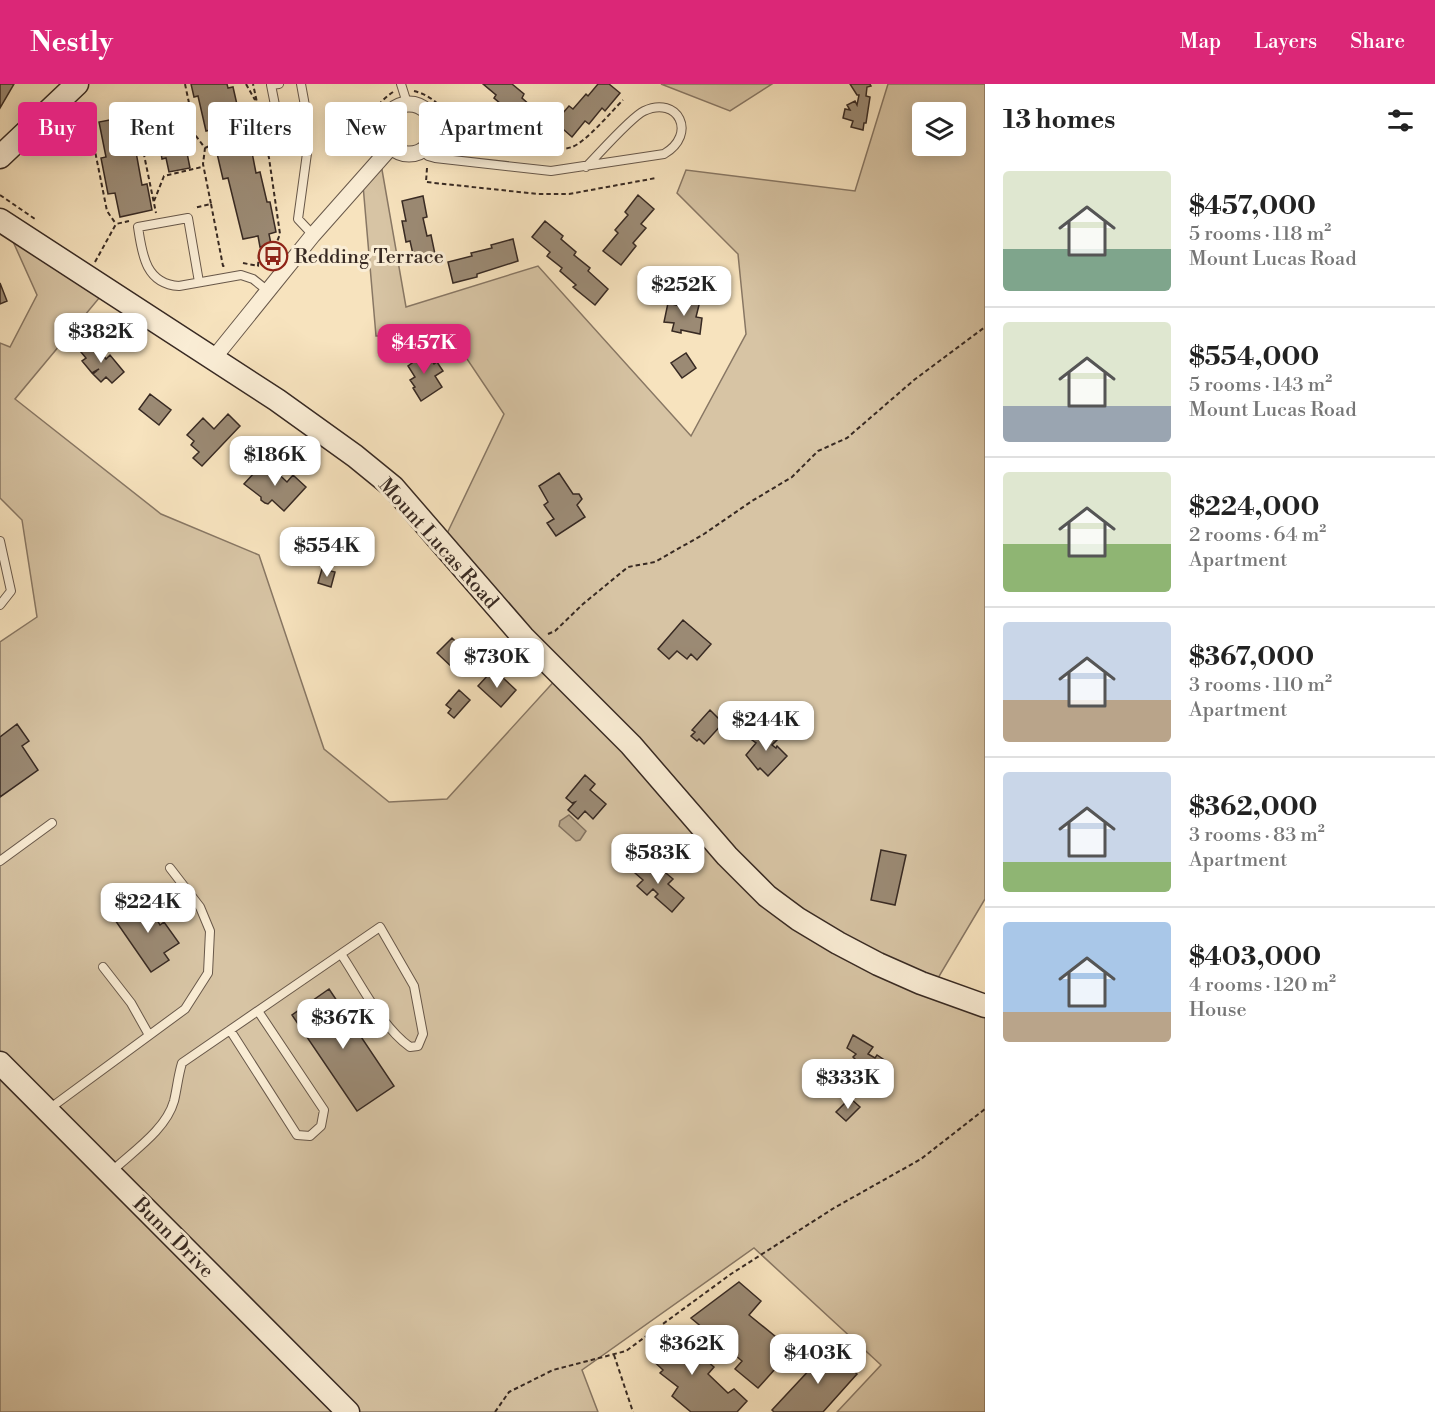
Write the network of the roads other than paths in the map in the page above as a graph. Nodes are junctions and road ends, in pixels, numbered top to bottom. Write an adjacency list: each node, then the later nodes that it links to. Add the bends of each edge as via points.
1 (77, 84): 13 (street)
2 (279, 84): 6 (lane, via 272,86)
3 (302, 84): 7 (lane)
4 (401, 84): 5 (lane)
5 (410, 97): 8 (street); 9 (street)
6 (275, 102)
7 (305, 102)
8 (403, 102)
9 (419, 104)
10 (307, 156): 16 (lane, via 298,219)
11 (383, 156): 16 (street)
12 (428, 156): 14 (lane, via 551,171)
13 (0, 157)
14 (586, 167): 14 (lane, via 664,154 681,137 683,125 679,116 656,107 642,112)
15 (0, 220): 19 (street, Mount Lucas Road)
16 (313, 235): 18 (street)
17 (200, 282): 17 (lane, via 169,285 152,273 143,258 138,227 188,218); 18 (lane, via 241,275)
18 (268, 291): 19 (street)
19 (213, 359): 27 (street, Mount Lucas Road, via 296,414 393,487 523,637 632,745 738,869 767,896 808,925 879,964)
20 (0, 541): 21 (lane, via 11,591)
21 (0, 605)
22 (52, 823): 23 (lane)
23 (0, 861)
24 (170, 868): 30 (lane, via 200,907 210,931 207,973 185,1009)
25 (341, 954): 25 (lane, via 380,927 414,986 423,1034 418,1046 410,1047 395,1034); 28 (lane)
26 (103, 967): 30 (lane, via 131,1003)
27 (985, 1006)
28 (258, 1011): 29 (lane); 29 (lane, via 324,1110 321,1126 310,1136 297,1135)
29 (230, 1030): 33 (lane, via 182,1063 166,1118)
30 (149, 1035): 32 (lane)
31 (0, 1063): 32 (street, Bunn Drive)
32 (47, 1110): 33 (street, Bunn Drive)
33 (110, 1173): 34 (street, Bunn Drive)
34 (348, 1412)

